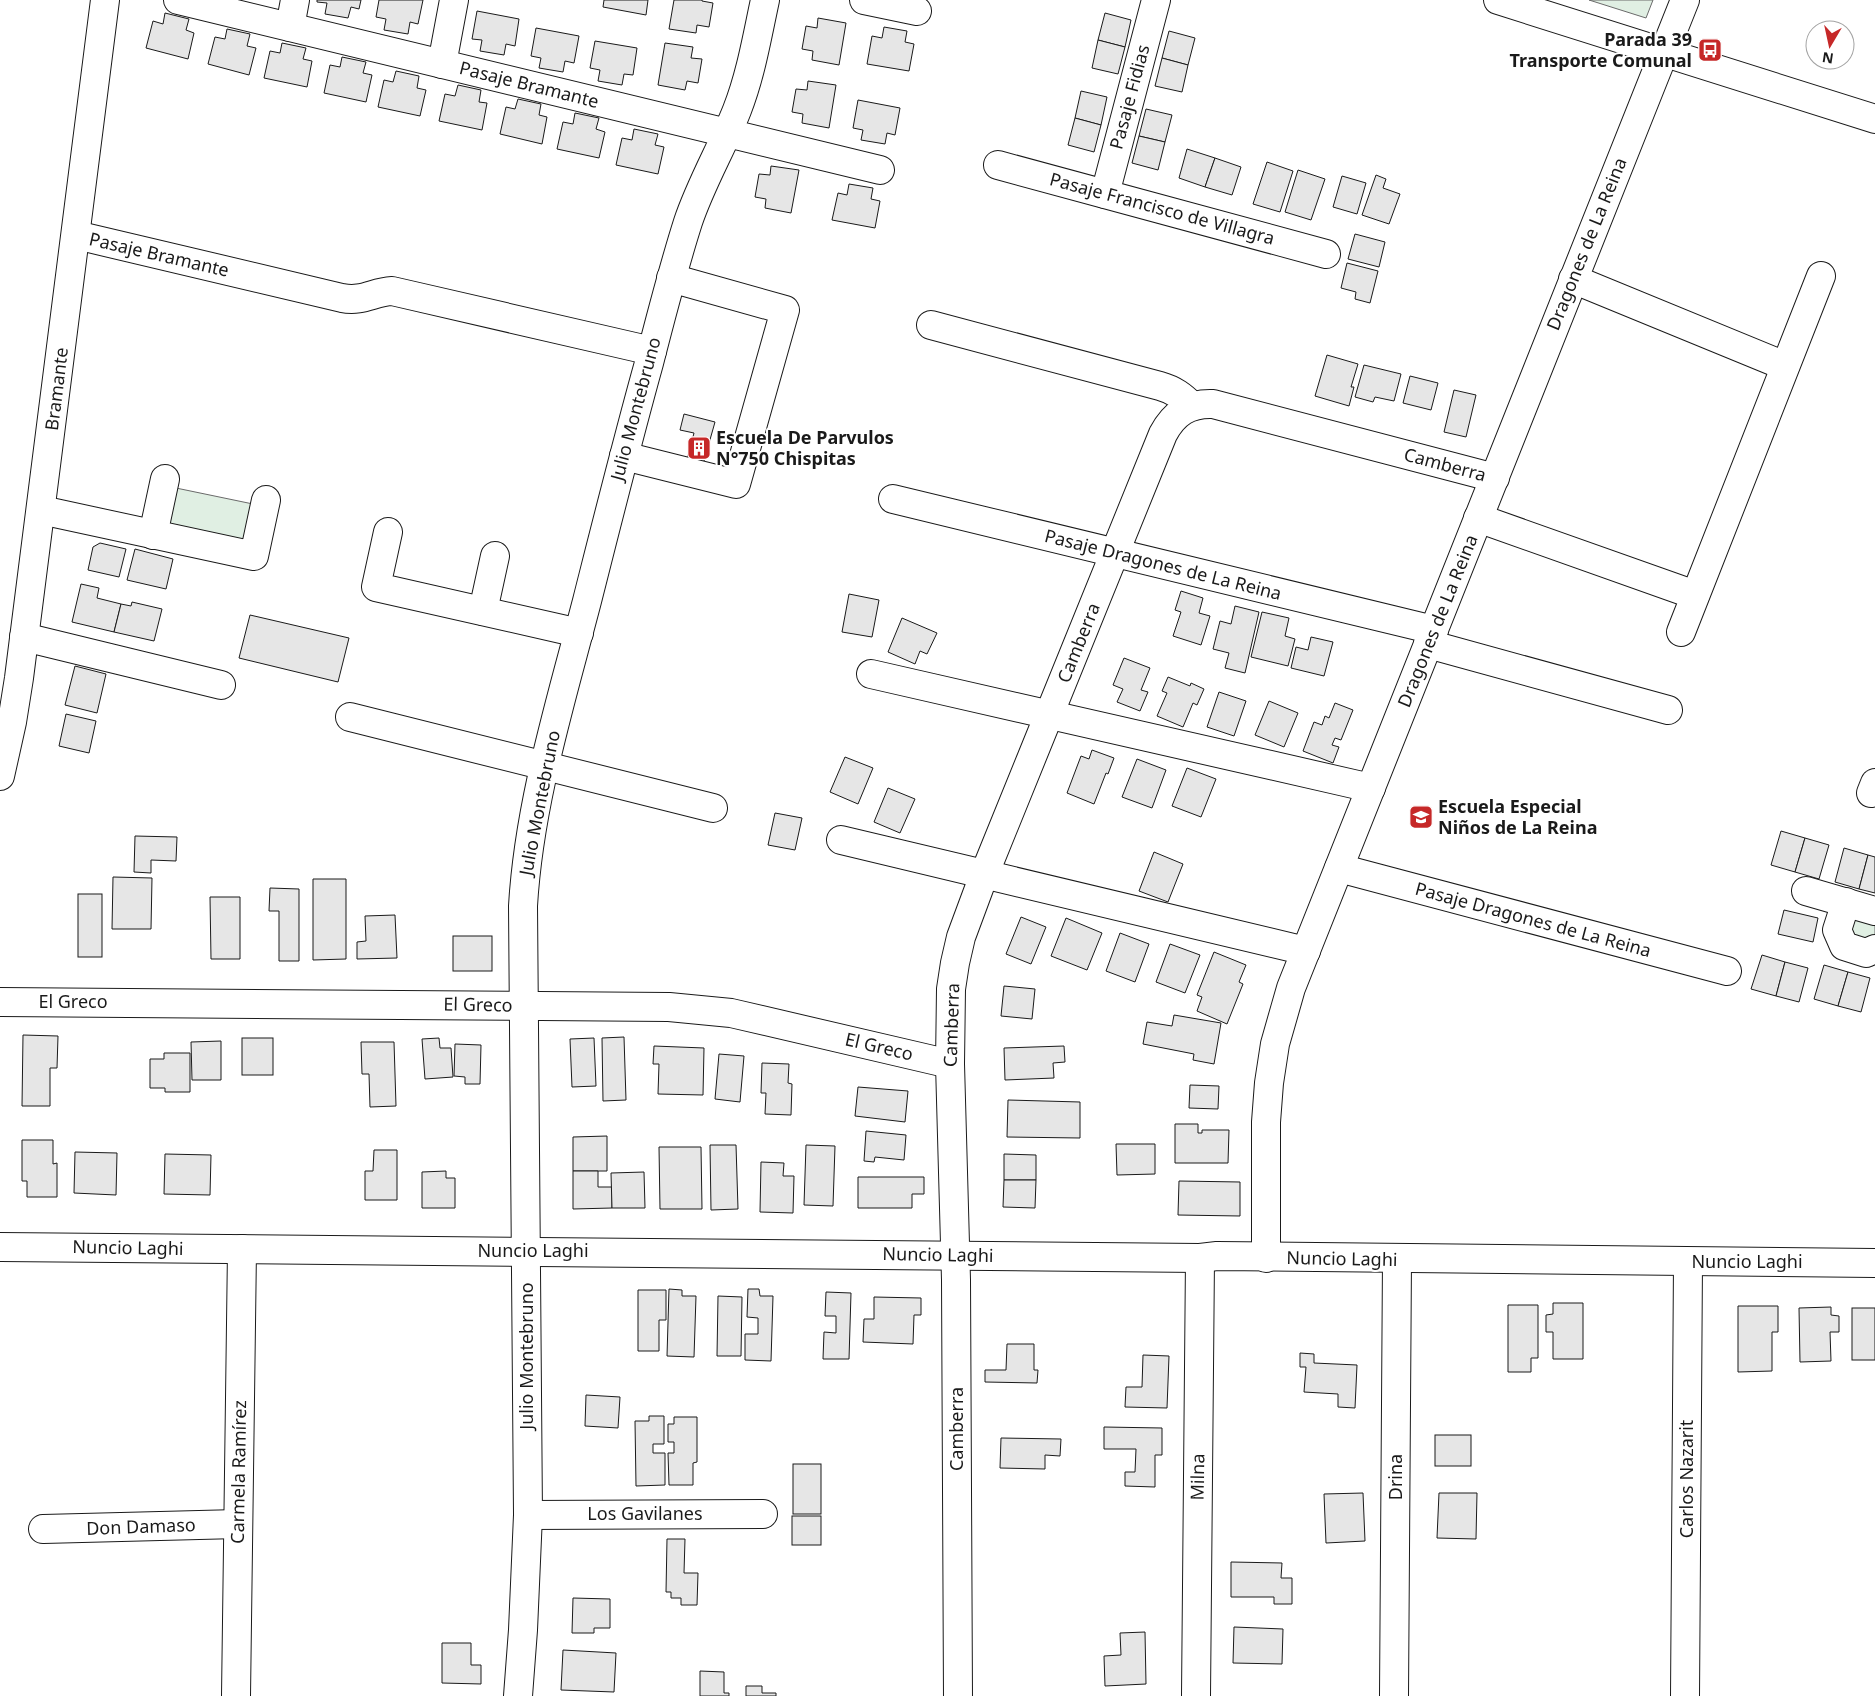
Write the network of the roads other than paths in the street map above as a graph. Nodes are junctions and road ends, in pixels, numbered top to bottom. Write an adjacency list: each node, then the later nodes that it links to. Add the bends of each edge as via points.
1 (105, 0): 19 (street, Bramante)
2 (178, 0): 11 (street, Pasaje Bramante)
3 (295, 0): 11 (street)
4 (454, 0): 13 (street)
5 (765, 0): 15 (street, Julio Montebruno, via 753,59)
6 (864, 0): 10 (street)
7 (1156, 0): 18 (street, Pasaje Fidias)
8 (1498, 0): 12 (street)
9 (1685, 0): 12 (street, Dragones de La Reina)
10 (917, 11)
11 (290, 27): 13 (street, Pasaje Bramante)
12 (1663, 52): 14 (street); 23 (street, Dragones de La Reina)
13 (442, 64): 15 (street, Pasaje Bramante)
14 (1875, 119)
15 (727, 133): 17 (street, Pasaje Bramante); 22 (street, Julio Montebruno, via 696,201)
16 (998, 165): 18 (street, Pasaje Francisco de Villagra)
17 (880, 170)
18 (1105, 194): 20 (street, Pasaje Francisco de Villagra)
19 (76, 235): 25 (street, Pasaje Bramante, via 348,299 364,299 392,291); 33 (street, Bramante)
20 (1326, 254)
21 (1821, 276): 26 (street)
22 (671, 278): 25 (street, Julio Montebruno); 28 (street, via 785,310 736,484)
23 (1574, 279): 26 (street); 29 (street, Dragones de La Reina)
24 (931, 325): 27 (street, via 1171,389)
25 (652, 351): 28 (street, Julio Montebruno)
26 (1785, 366): 39 (street)
27 (1192, 406): 29 (street, Camberra, via 1212,404); 37 (street, Camberra, via 1168,424)
28 (624, 456): 42 (street, Julio Montebruno)
29 (1494, 478): 34 (street, Dragones de La Reina)
30 (165, 479): 36 (street)
31 (893, 499): 37 (street, Pasaje Dragones de La Reina)
32 (266, 500): 36 (street, via 254,556)
33 (41, 510): 36 (street); 43 (street, Bramante)
34 (1478, 518): 39 (street); 44 (street, Dragones de La Reina)
35 (388, 532): 40 (street, via 376,587)
36 (153, 535)
37 (1116, 553): 44 (street, Pasaje Dragones de La Reina); 48 (street, Camberra)
38 (495, 556): 40 (street)
39 (1696, 595): 41 (street)
40 (483, 612): 42 (street)
41 (1681, 632)
42 (578, 633): 50 (street, Julio Montebruno)
43 (24, 637): 46 (street); 51 (street, Bramante, via 12,722)
44 (1431, 637): 47 (street, Pasaje Dragones de La Reina); 52 (street, Dragones de La Reina)
45 (871, 674): 48 (street)
46 (221, 685)
47 (1668, 710)
48 (1049, 715): 52 (street); 56 (street, Camberra)
49 (350, 717): 50 (street)
50 (545, 766): 53 (street); 64 (street, Julio Montebruno, via 524,877)
51 (0, 776)
52 (1371, 788): 55 (street, Dragones de La Reina)
53 (713, 808)
54 (840, 840): 56 (street)
55 (1339, 868): 61 (street, Dragones de La Reina); 62 (street, Pasaje Dragones de La Reina)
56 (984, 875): 61 (street); 65 (street, Camberra, via 955,963)
57 (1806, 891): 58 (street)
58 (1846, 902): 59 (street); 60 (street, via 1837,930 1844,946 1866,952)
59 (1875, 911)
60 (1875, 949)
61 (1306, 951): 71 (street, Dragones de La Reina, via 1282,1016 1268,1083)
62 (1727, 971)
63 (0, 1002): 64 (street, El Greco)
64 (524, 1006): 65 (street, El Greco, via 705,1009 758,1018); 68 (street, Julio Montebruno)
65 (950, 1064): 69 (street, Camberra)
66 (0, 1246): 67 (street, Nuncio Laghi)
67 (242, 1249): 68 (street, Nuncio Laghi); 77 (street, Carmela Ramírez)
68 (526, 1251): 69 (street, Nuncio Laghi); 76 (street, Julio Montebruno)
69 (955, 1255): 70 (street, Nuncio Laghi); 81 (street, Camberra)
70 (1200, 1258): 71 (street, Nuncio Laghi); 82 (street, Milna)
71 (1266, 1258): 72 (street, Nuncio Laghi)
72 (1397, 1259): 73 (street, Nuncio Laghi); 83 (street, Drina)
73 (1688, 1262): 74 (street, Nuncio Laghi); 84 (street, Carlos Nazarit)
74 (1875, 1264)
75 (763, 1514): 76 (street, Los Gavilanes)
76 (528, 1515): 80 (street, Julio Montebruno)
77 (238, 1524): 78 (street, Don Damaso); 79 (street, Carmela Ramírez)
78 (43, 1529)
79 (236, 1696)
80 (518, 1696)
81 (958, 1696)
82 (1196, 1696)
83 (1394, 1696)
84 (1685, 1696)

